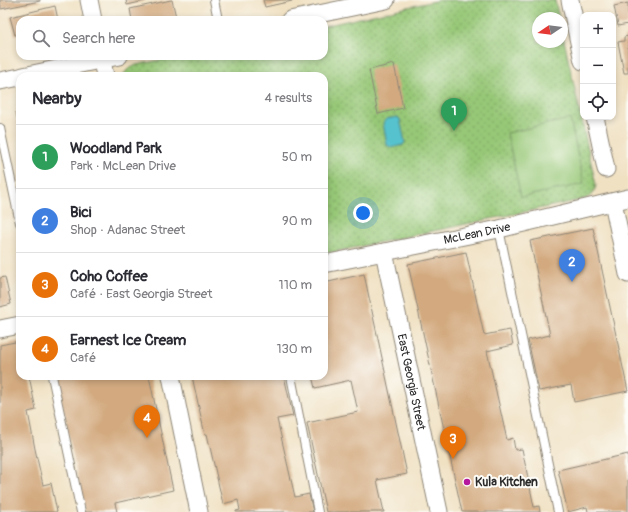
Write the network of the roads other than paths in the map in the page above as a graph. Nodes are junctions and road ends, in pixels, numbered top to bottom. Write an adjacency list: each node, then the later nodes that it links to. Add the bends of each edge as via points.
1 (89, 0): 6 (street)
2 (214, 0): 7 (lane)
3 (386, 0): 5 (street)
4 (570, 0): 9 (street)
5 (333, 5): 8 (street)
6 (92, 16)
7 (217, 16)
8 (301, 16)
9 (580, 48)
10 (92, 60): 12 (street)
11 (101, 60): 13 (street)
12 (40, 72)
13 (104, 72)
14 (16, 78): 15 (street)
15 (0, 81)
16 (596, 120): 18 (street)
17 (0, 128): 20 (lane)
18 (606, 169)
19 (621, 200): 21 (street, McLean Drive); 24 (street)
20 (16, 205)
21 (499, 229): 22 (street, McLean Drive); 34 (lane)
22 (384, 252): 23 (street, McLean Drive); 33 (street, East Georgia Street)
23 (328, 263)
24 (628, 274)
25 (16, 326): 26 (street)
26 (0, 329)
27 (53, 380): 30 (lane)
28 (171, 380): 31 (street)
29 (292, 380): 32 (lane)
30 (81, 512)
31 (199, 512)
32 (318, 512)
33 (439, 512)
34 (558, 512)

